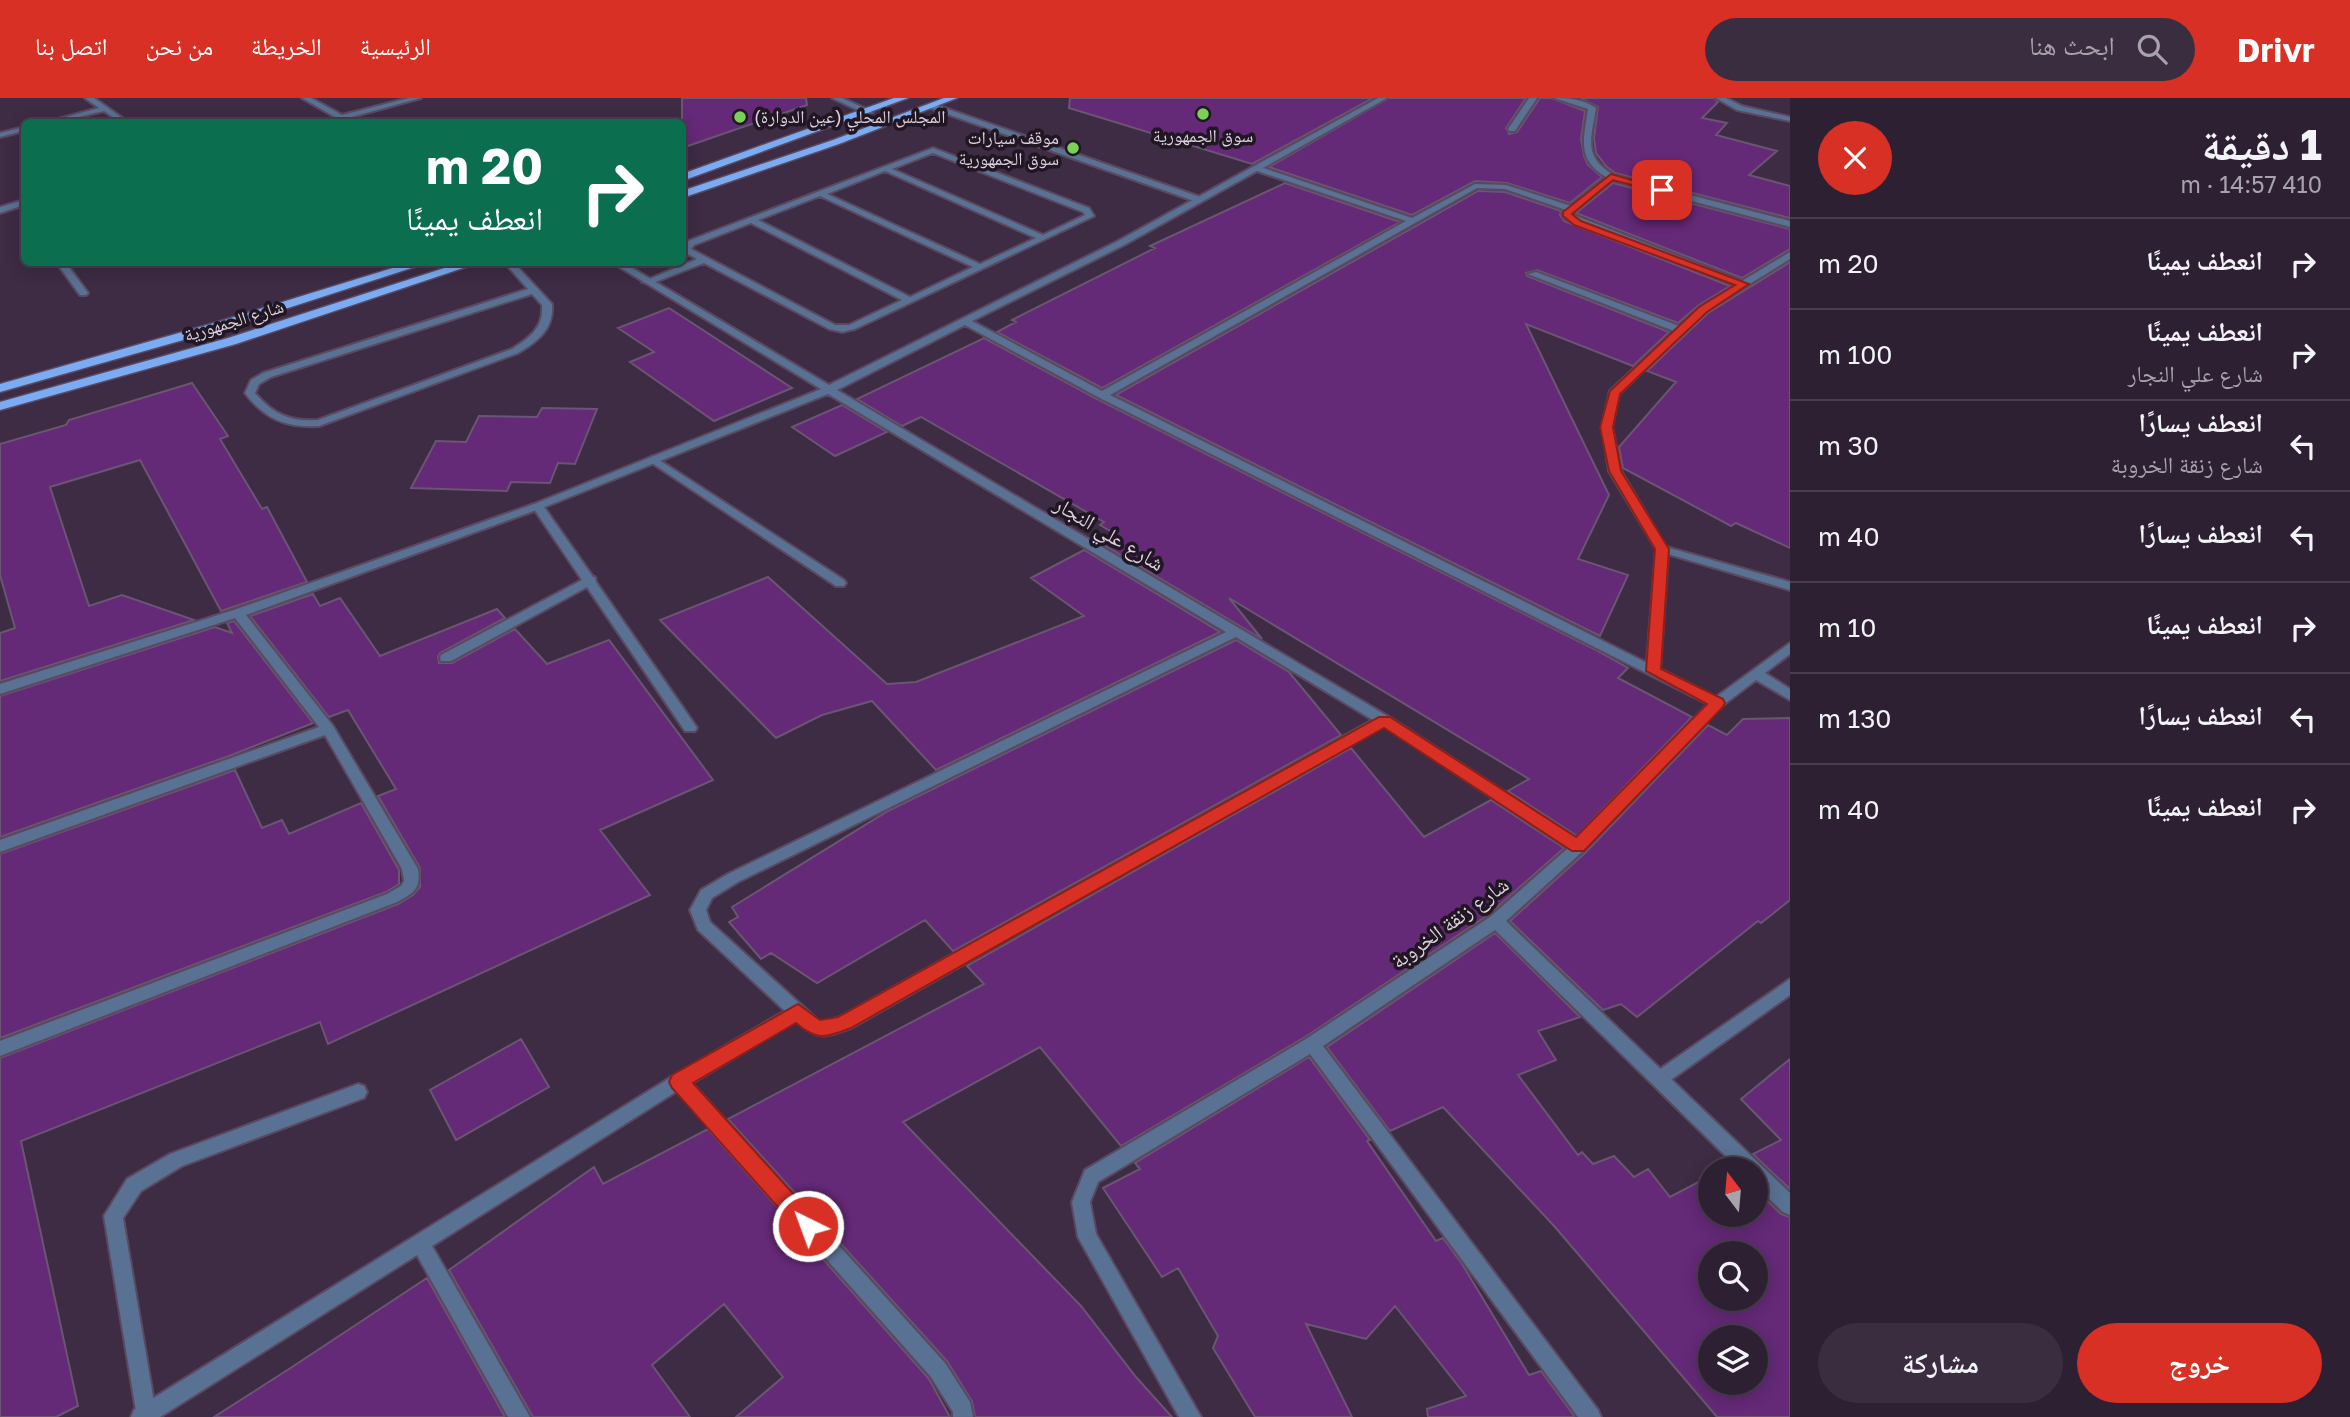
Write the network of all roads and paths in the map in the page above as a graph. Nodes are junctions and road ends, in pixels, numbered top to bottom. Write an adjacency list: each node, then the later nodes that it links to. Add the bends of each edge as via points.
1 (89, 98): 12 (street)
2 (306, 98): 16 (street)
3 (417, 98): 17 (street)
4 (836, 98): 13 (street)
5 (903, 98): 13 (main road)
6 (952, 98): 11 (main road)
7 (1382, 98): 23 (street)
8 (1533, 98): 19 (street)
9 (1558, 98): 25 (street, via 1592,108 1586,151 1594,168)
10 (1720, 98): 18 (street, via 1740,108)
11 (933, 106): 27 (main road); 28 (street)
12 (105, 109): 14 (street); 15 (street)
13 (869, 111): 24 (main road)
14 (63, 119)
15 (120, 119)
16 (343, 119)
17 (348, 119)
18 (1790, 119)
19 (1511, 129)
20 (21, 130): 21 (street)
21 (0, 135)
22 (884, 168): 26 (street); 35 (street); 35 (street, via 938,151 1091,214)
23 (1258, 169): 28 (street); 33 (street)
24 (686, 177)
25 (1611, 177): 31 (street); 34 (street)
26 (819, 193): 32 (street); 43 (street)
27 (686, 194)
28 (1200, 200): 50 (street)
29 (20, 203): 30 (street)
30 (0, 209)
31 (1571, 209): 33 (street, via 1506,187 1481,185); 46 (street, via 1566,214 1578,223)
32 (751, 220): 37 (street, via 687,245 686,250); 49 (street)
33 (1413, 221): 54 (street)
34 (1790, 224)
35 (1044, 238): 43 (street)
36 (1790, 255): 46 (street)
37 (704, 260): 45 (street); 49 (street, via 836,329 852,327)
38 (63, 266): 48 (street)
39 (412, 266): 52 (main road, شارع الجمهورية)
40 (464, 266): 55 (main road, شارع الجمهورية, via 232,341)
41 (512, 266): 47 (street)
42 (621, 266): 45 (street, شارع علي النجار)
43 (980, 267): 49 (street)
44 (1533, 274): 51 (street)
45 (647, 282): 53 (street, شارع علي النجار)
46 (1744, 284): 51 (street, via 1703,309)
47 (534, 290): 47 (street, via 549,311 540,335 515,351 345,413 299,424 267,415 250,393 255,382 267,375)
48 (83, 293)
49 (909, 300)
50 (966, 322): 53 (street); 54 (street)
51 (1681, 330): 58 (street, via 1614,393 1606,427 1615,471)
52 (0, 388)
53 (828, 390): 56 (street); 63 (street, شارع علي النجار)
54 (1102, 395): 66 (street)
55 (0, 406)
56 (653, 459): 57 (street); 60 (street)
57 (538, 506): 59 (street); 62 (street)
58 (1662, 549): 61 (street); 66 (street)
59 (591, 580): 65 (street); 72 (street)
60 (840, 583)
61 (1790, 586)
62 (238, 613): 68 (street); 73 (street)
63 (1236, 632): 71 (street, شارع علي النجار); 78 (street, via 706,894 698,909 705,926)
64 (1790, 646): 67 (street, شارع زنقة الخروبة)
65 (446, 658)
66 (1653, 671): 70 (street)
67 (1755, 673): 69 (street); 70 (street, شارع زنقة الخروبة)
68 (0, 689)
69 (1790, 695)
70 (1717, 703): 75 (street, شارع زنقة الخروبة)
71 (1384, 720): 75 (street, شارع علي النجار); 78 (street, via 845,1023 815,1028)
72 (690, 728)
73 (328, 729): 74 (street); 80 (street, via 410,869 412,883 406,890)
74 (0, 846)
75 (1578, 847): 76 (street, شارع زنقة الخروبة)
76 (1496, 920): 79 (street, شارع زنقة الخروبة); 81 (street)
77 (1790, 986): 81 (street)
78 (798, 1012): 82 (street)
79 (1311, 1044): 91 (street, شارع زنقة الخروبة, via 1091,1176 1081,1202 1087,1237); 92 (street)
80 (0, 1049)
81 (1659, 1079): 84 (street)
82 (678, 1082): 87 (street); 90 (street, via 938,1370)
83 (358, 1092): 88 (street, via 176,1160 134,1185 113,1216)
84 (1740, 1157)
85 (1768, 1185): 86 (street)
86 (1790, 1206)
87 (420, 1243): 88 (street); 89 (street)
88 (143, 1415)
89 (520, 1417)
90 (964, 1417)
91 (1191, 1417)
92 (1591, 1417)

